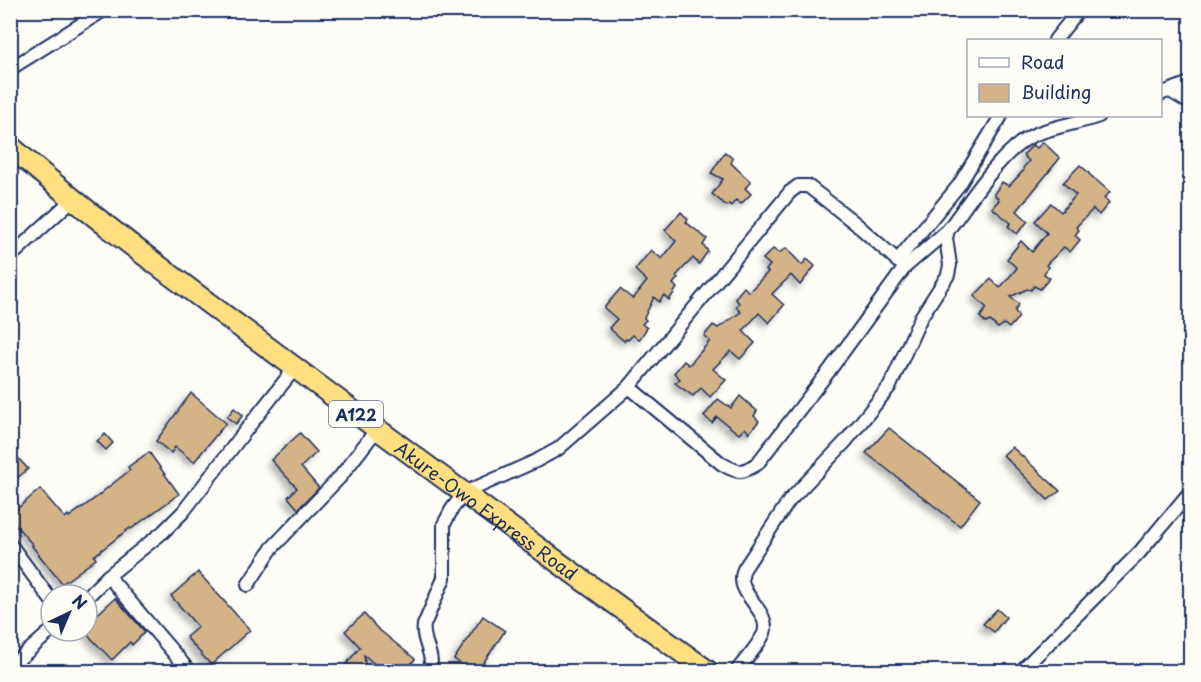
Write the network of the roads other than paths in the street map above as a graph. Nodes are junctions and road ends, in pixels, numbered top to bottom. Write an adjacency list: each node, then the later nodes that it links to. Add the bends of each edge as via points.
1 (104, 10): 4 (street)
2 (1079, 10): 3 (street)
3 (1056, 39)
4 (11, 66)
5 (1191, 83): 6 (street)
6 (1165, 93): 7 (street)
7 (1191, 103)
8 (1000, 117): 14 (street, via 959,185)
9 (1096, 117): 12 (street, via 1023,141 989,175)
10 (10, 146): 11 (highway, Akure-Owo Express Road / A122)
11 (73, 199): 13 (street); 15 (highway, Akure-Owo Express Road / A122)
12 (948, 230): 14 (street); 30 (street, via 948,275 921,317 890,386 846,441 789,501 744,569 744,586 765,629)
13 (10, 257)
14 (901, 264): 16 (street, via 808,186 798,186); 16 (street, via 829,371 757,464 746,470 736,471 722,464)
15 (295, 368): 17 (highway, Akure-Owo Express Road / A122); 21 (street, via 183,512)
16 (629, 387): 19 (street, via 558,449)
17 (377, 429): 19 (highway, Akure-Owo Express Road / A122); 24 (street, via 340,477 272,548)
18 (1191, 492): 31 (street, via 1139,553)
19 (464, 494): 28 (street, via 444,524 444,578 423,633 432,659); 29 (highway, Akure-Owo Express Road / A122)
20 (10, 544): 22 (street)
21 (108, 576): 23 (street); 27 (street)
22 (39, 584)
23 (99, 585)
24 (248, 585)
25 (39, 642): 26 (street)
26 (10, 667)
27 (190, 672)
28 (429, 672)
29 (709, 672)
30 (736, 672)
31 (1020, 672)

